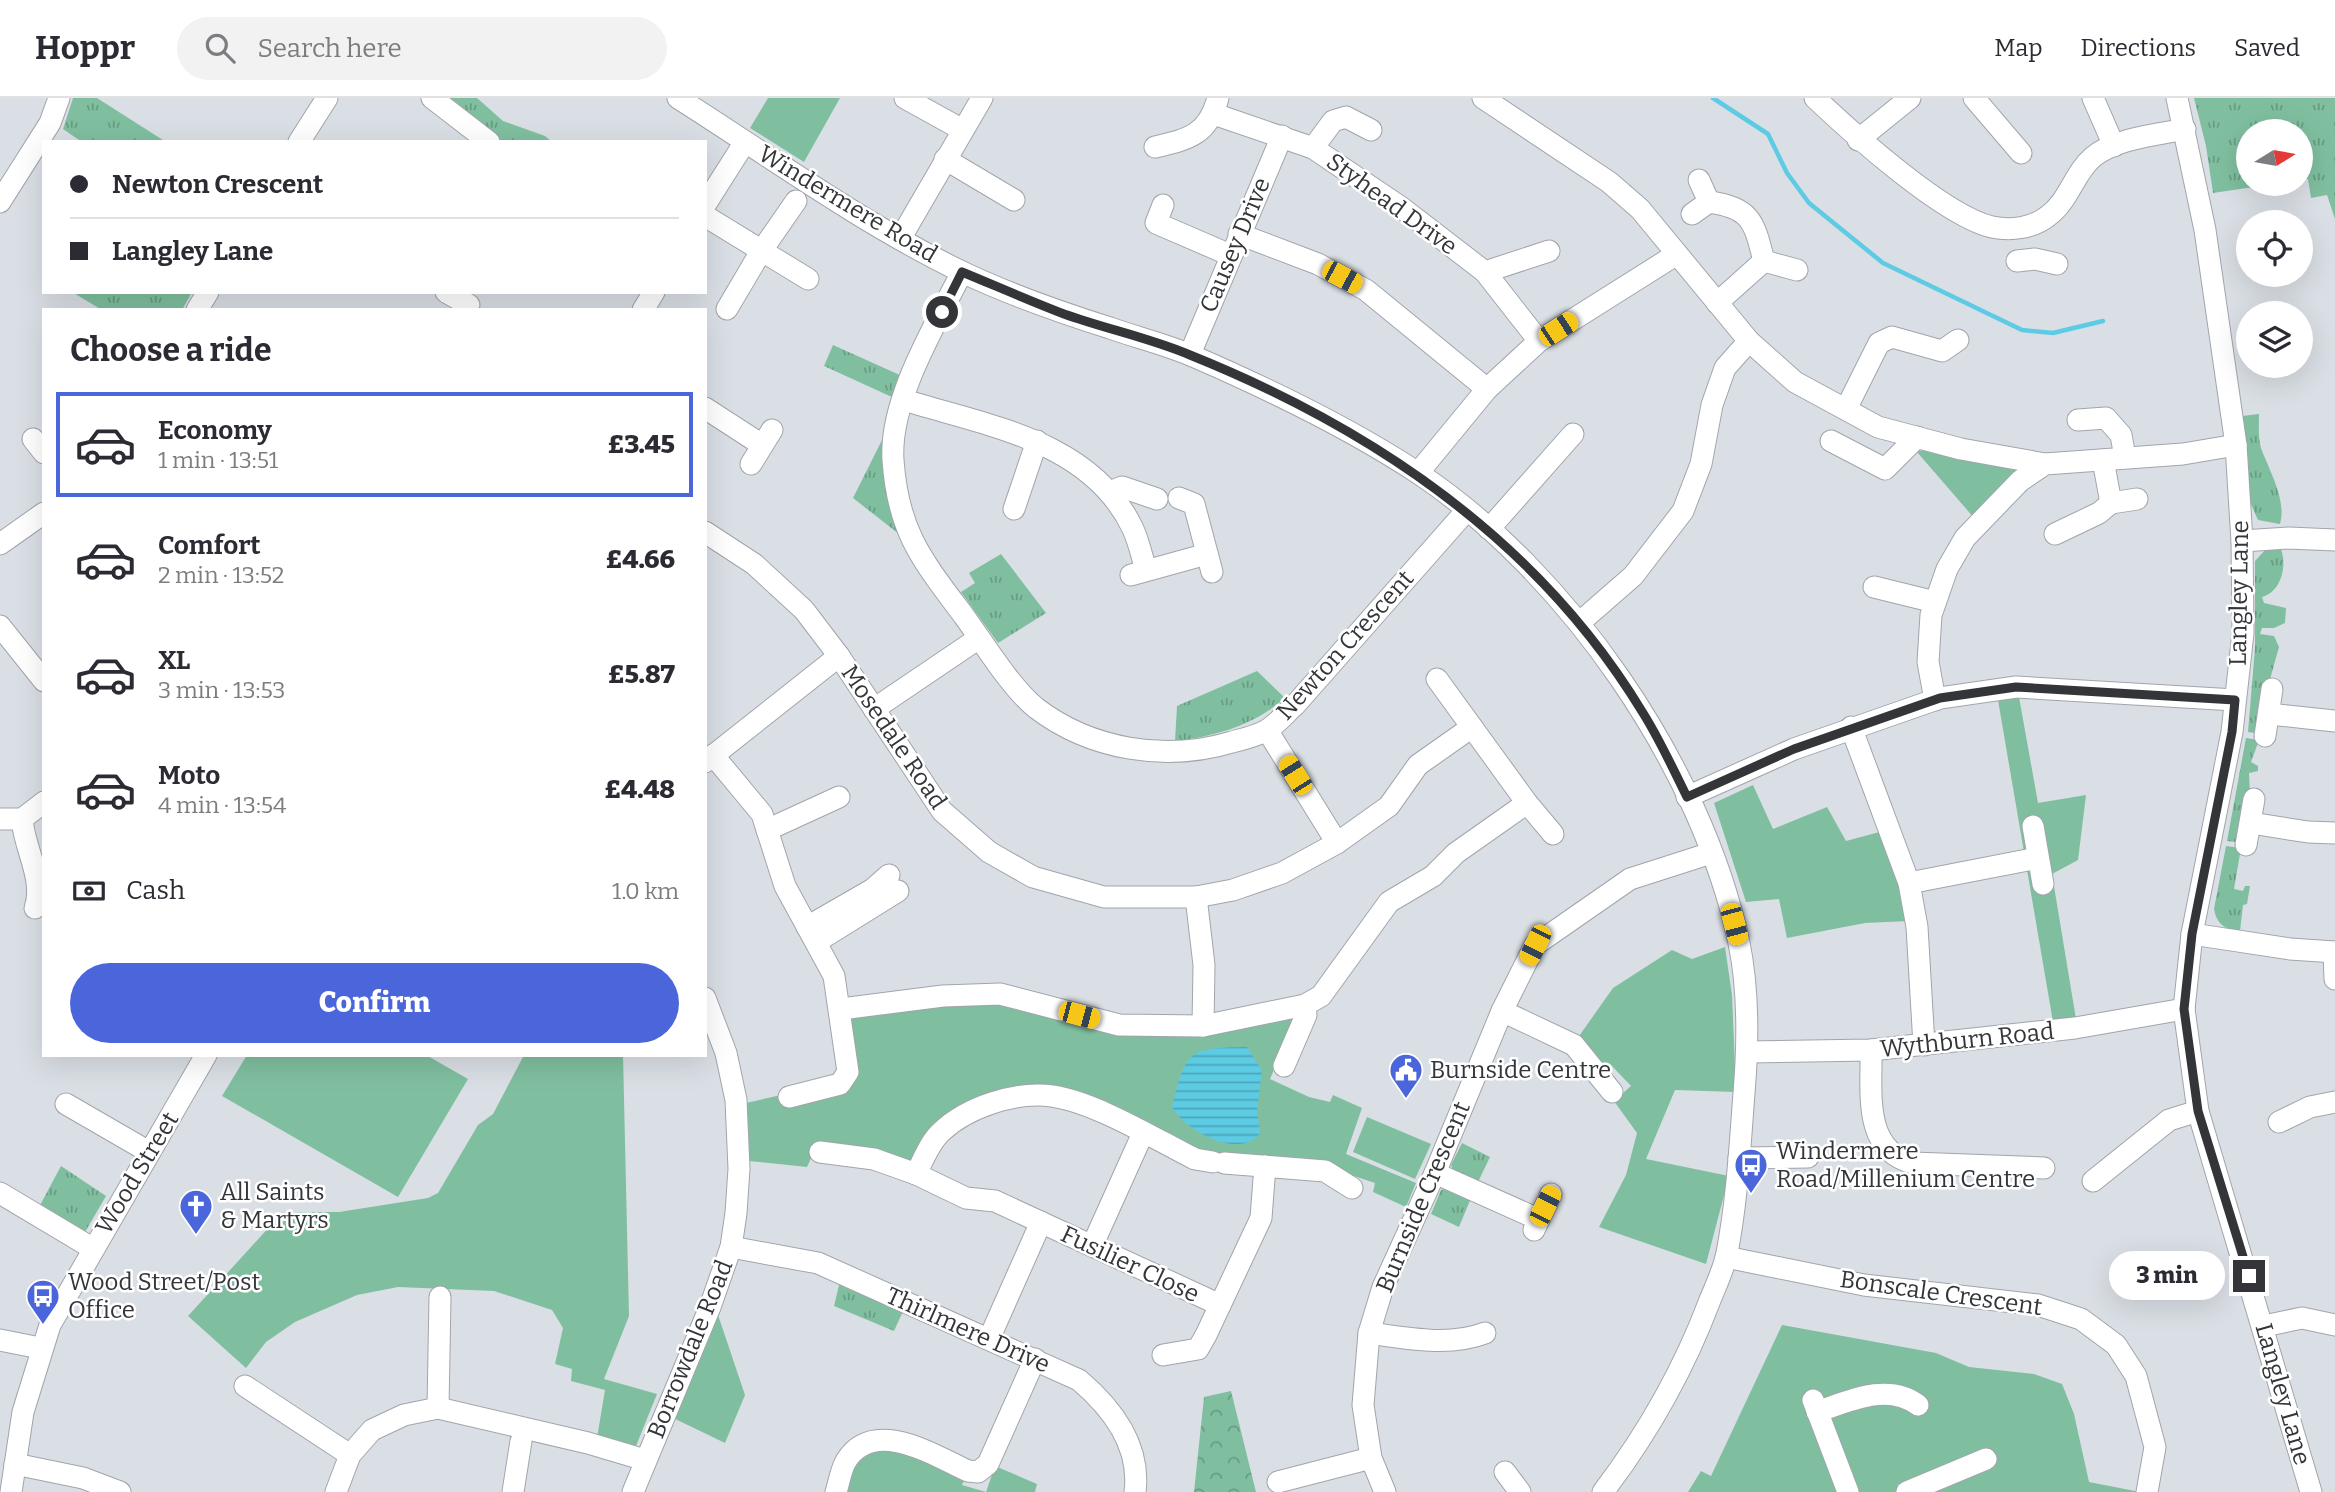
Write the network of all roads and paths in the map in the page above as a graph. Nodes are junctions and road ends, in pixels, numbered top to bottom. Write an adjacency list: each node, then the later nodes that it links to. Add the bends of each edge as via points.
1 (59, 98): 30 (street, via 50,123)
2 (432, 98): 19 (street)
3 (678, 98): 21 (street, Windermere Road)
4 (905, 98): 14 (street)
5 (982, 98): 14 (street)
6 (1483, 98): 39 (street, via 1609,182 1640,209)
7 (1815, 98): 20 (street)
8 (1910, 98): 20 (street)
9 (1974, 98): 25 (street)
10 (2093, 98): 22 (street)
11 (2177, 98): 15 (street, Langley Lane)
12 (320, 100): 18 (street)
13 (1216, 106): 17 (street, Styhead Drive); 23 (street, via 1193,138)
14 (961, 129): 26 (street)
15 (2185, 129): 22 (street); 64 (street, Langley Lane, via 2205,230)
16 (1370, 130): 24 (street, via 1346,117 1333,121)
17 (1282, 136): 24 (street, Styhead Drive); 35 (street, Causey Drive)
18 (300, 140)
19 (486, 140)
20 (1858, 140): 34 (street, via 1968,217 1990,227)
21 (745, 142): 31 (street); 36 (street, Windermere Road)
22 (2114, 146): 34 (street, via 2093,157 2061,205)
23 (1155, 147)
24 (1313, 148): 44 (street, Styhead Drive)
25 (2021, 153)
26 (945, 159): 28 (street); 36 (street)
27 (1699, 180): 41 (street, via 1701,208 1729,204 1744,212 1755,226)
28 (1014, 200)
29 (796, 201): 38 (street)
30 (0, 202)
31 (707, 202)
32 (1163, 205): 40 (street, via 1156,223)
33 (707, 217): 38 (street)
34 (2028, 226): 42 (street, via 2026,260)
35 (1239, 234): 40 (street, Causey Drive); 55 (street, via 1318,264 1366,290)
36 (900, 239): 45 (street, Windermere Road)
37 (1549, 251): 44 (street)
38 (760, 253): 46 (street); 50 (street)
39 (1677, 254): 48 (street); 51 (street)
40 (1230, 255): 53 (street, Causey Drive)
41 (1764, 261): 43 (street); 48 (street)
42 (2057, 264)
43 (1797, 270)
44 (1485, 271): 51 (street, Styhead Drive)
45 (962, 272): 53 (street, Windermere Road, via 1065,314); 56 (street, Newton Crescent)
46 (808, 279)
47 (450, 294): 49 (street)
48 (1717, 303): 52 (street)
49 (469, 305)
50 (727, 309)
51 (1539, 341): 55 (street)
52 (1749, 341): 58 (street, via 1795,382); 86 (street, via 1724,368 1683,511 1633,576)
53 (1190, 354): 69 (street, Windermere Road, via 1340,427)
54 (1949, 354): 58 (street, via 1892,337 1880,344)
55 (1487, 389): 69 (street)
56 (904, 400): 62 (street); 88 (street, Newton Crescent, via 892,458 899,504 916,551)
57 (707, 409): 67 (street, via 767,438)
58 (1846, 409): 61 (street, via 1878,427)
59 (2078, 421): 65 (street, via 2106,418 2121,435)
60 (1573, 434): 78 (street, via 1548,448)
61 (1917, 437): 63 (street, via 1885,469); 68 (street)
62 (1037, 441): 70 (street, via 1087,470); 75 (street)
63 (1832, 441)
64 (2236, 445): 65 (street); 82 (street, Langley Lane)
65 (2125, 457): 66 (street)
66 (2103, 460): 68 (street); 74 (street)
67 (751, 464)
68 (2045, 464): 85 (street, via 2020,481 1965,538)
69 (1418, 473): 76 (street, Windermere Road)
70 (1110, 492): 71 (street, via 1133,529 1138,573 1209,563 1194,504); 72 (street, via 1122,487)
71 (1179, 498)
72 (1157, 499)
73 (2137, 499): 74 (street)
74 (2111, 503): 80 (street)
75 (1014, 509)
76 (1467, 510): 78 (street, Windermere Road); 100 (street, Newton Crescent, via 1295,705)
77 (42, 514): 83 (street)
78 (1489, 529): 86 (street, Windermere Road)
79 (707, 533): 89 (street, Mosedale Road, via 754,564 804,610)
80 (2055, 534)
81 (2335, 540): 82 (street)
82 (2242, 541): 94 (street, Langley Lane, via 2243,633)
83 (0, 544)
84 (1874, 587): 85 (street)
85 (1935, 602): 93 (street, via 1928,662)
86 (1579, 623): 104 (street, Windermere Road, via 1643,712)
87 (0, 625): 90 (street)
88 (979, 638): 95 (street); 100 (street, Newton Crescent, via 1034,707 1088,738 1154,752 1206,750)
89 (839, 656): 95 (street, Mosedale Road); 102 (street)
90 (42, 678)
91 (1437, 678): 98 (street)
92 (2272, 689): 96 (street)
93 (1934, 700): 94 (street, via 2016,687); 99 (street)
94 (2235, 700): 124 (street, Langley Lane)
95 (874, 709): 122 (street, Mosedale Road, via 942,811 989,852 1033,877 1104,897)
96 (2269, 714): 97 (street); 101 (street)
97 (2335, 721)
98 (1472, 727): 106 (street); 115 (street, Mosedale Road, via 1418,765 1389,806)
99 (1851, 727): 104 (street); 120 (street)
100 (1267, 730): 115 (street)
101 (2265, 736)
102 (709, 758): 112 (street, via 753,801)
103 (839, 797): 112 (street)
104 (1687, 797): 117 (street, Windermere Road)
105 (2254, 799): 110 (street)
106 (1527, 803): 114 (street); 129 (street, via 1456,853 1433,876 1390,902 1321,996)
107 (42, 804): 109 (street)
108 (0, 819): 109 (street)
109 (22, 819): 123 (street, via 40,893)
110 (2251, 823): 113 (street); 116 (street)
111 (2033, 826): 118 (street)
112 (767, 830): 125 (street, via 785,886)
113 (2335, 833)
114 (1553, 834)
115 (1337, 843): 122 (street, Mosedale Road, via 1282,873)
116 (2246, 845)
117 (1711, 853): 132 (street, Burnside Crescent, via 1630,879 1535,945); 136 (street, Windermere Road, via 1740,947)
118 (2038, 858): 120 (street); 121 (street)
119 (893, 883): 125 (street)
120 (1909, 883): 134 (street, via 1917,927)
121 (2043, 884)
122 (1196, 897): 133 (street, via 1204,965)
123 (35, 908)
124 (2192, 934): 126 (street); 131 (street, Langley Lane)
125 (811, 935): 130 (street, via 834,976)
126 (2334, 952): 127 (street)
127 (2335, 979)
128 (707, 1003): 160 (street, Borrowdale Road, via 726,1053 736,1100 739,1169)
129 (1305, 1006): 133 (street); 138 (street, via 1306,1014)
130 (841, 1009): 133 (street, via 1000,994 1119,1025); 140 (street, via 845,1080)
131 (2184, 1009): 134 (street, Wythburn Road, via 2075,1028); 143 (street, Langley Lane)
132 (1502, 1011): 139 (street, via 1574,1045); 152 (street, Burnside Crescent)
133 (1203, 1026)
134 (1924, 1045): 135 (street, Wythburn Road)
135 (1871, 1050): 136 (street, Wythburn Road); 151 (street, via 1875,1128 1880,1141 1898,1157 1913,1163)
136 (1748, 1052): 149 (street, Windermere Road)
137 (205, 1057): 146 (street, Wood Street)
138 (1284, 1066)
139 (1612, 1092)
140 (789, 1097)
141 (2335, 1102): 144 (street, via 2310,1107)
142 (65, 1104): 146 (street)
143 (2198, 1111): 154 (street, via 2169,1120); 166 (street, Langley Lane)
144 (2279, 1122)
145 (1143, 1133): 150 (street, via 1195,1159); 153 (street, via 1054,1096 1033,1095 963,1115 940,1133); 159 (street)
146 (149, 1152): 161 (street, Wood Street)
147 (820, 1152): 153 (street, Fusilier Close, via 874,1158)
148 (1808, 1157): 149 (street)
149 (1739, 1158): 162 (street, Windermere Road)
150 (1265, 1166): 155 (street, via 1325,1171); 164 (street, Fusilier Close, via 1261,1218)
151 (2044, 1168)
152 (1435, 1172): 157 (street, via 1536,1225); 168 (street, Burnside Crescent, via 1383,1287)
153 (916, 1174): 158 (street, Fusilier Close, via 966,1198 995,1201)
154 (2093, 1181)
155 (1352, 1188)
156 (0, 1193): 161 (street)
157 (1551, 1194)
158 (1041, 1222): 159 (street, Fusilier Close); 169 (street)
159 (1093, 1244): 164 (street, Fusilier Close)
160 (731, 1247): 169 (street, Thirlmere Drive, via 818,1262); 181 (street, Borrowdale Road)
161 (92, 1248): 171 (street, Wood Street)
162 (1726, 1257): 195 (street, Windermere Road, via 1697,1334 1644,1439); 198 (street, Bonscale Crescent, via 1864,1285 2038,1305 2081,1319 2116,1345 2136,1376 2155,1447)
163 (440, 1297): 176 (street)
164 (1220, 1305): 172 (street, Fusilier Close, via 1198,1349)
165 (2335, 1325): 166 (street, via 2302,1318)
166 (2264, 1326): 199 (street, Langley Lane)
167 (1485, 1333): 168 (street, via 1471,1339 1421,1340)
168 (1369, 1334): 179 (street, Burnside Crescent, via 1363,1405)
169 (989, 1339): 173 (street, Thirlmere Drive)
170 (0, 1340): 171 (street)
171 (40, 1348): 182 (street, Wood Street)
172 (1163, 1355)
173 (1035, 1359): 191 (street, via 988,1464 978,1472 900,1440 878,1441 860,1448 846,1461); 192 (street, Thirlmere Drive, via 1079,1380 1105,1402 1123,1430 1133,1458)
174 (245, 1386): 178 (street)
175 (1918, 1405): 196 (street, via 1906,1396 1867,1395 1815,1406)
176 (438, 1408): 178 (street, via 372,1430); 181 (street)
177 (521, 1441): 189 (street)
178 (350, 1455): 188 (street)
179 (1371, 1458): 184 (street); 193 (street, Burnside Crescent)
180 (1986, 1459): 197 (street)
181 (645, 1461): 190 (street, Borrowdale Road)
182 (15, 1464): 185 (street); 186 (street, Wood Street)
183 (1505, 1472): 194 (street)
184 (1278, 1481)
185 (66, 1483): 187 (street)
186 (11, 1492)
187 (120, 1492)
188 (336, 1492)
189 (513, 1492)
190 (633, 1492)
191 (836, 1492)
192 (1135, 1492)
193 (1385, 1492)
194 (1520, 1492)
195 (1603, 1492)
196 (1848, 1492)
197 (1907, 1492)
198 (2147, 1492)
199 (2311, 1492)

